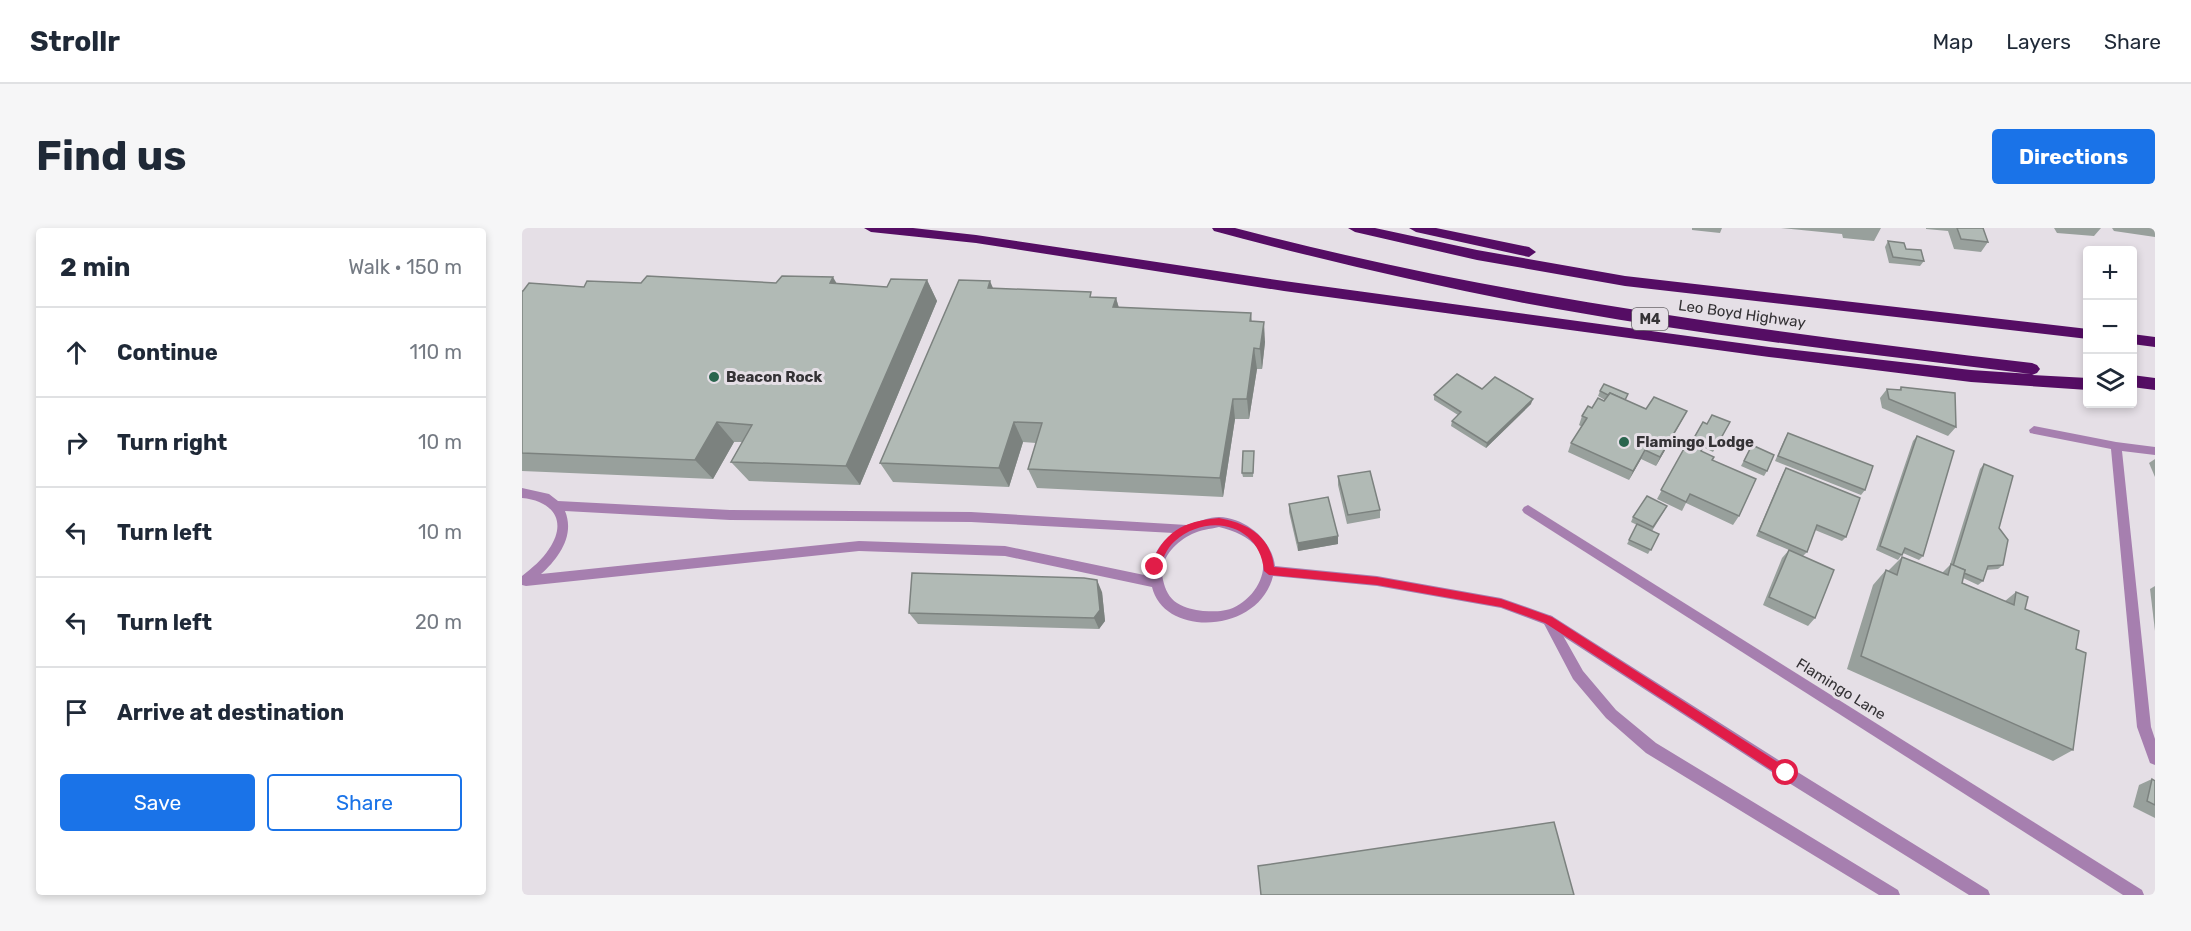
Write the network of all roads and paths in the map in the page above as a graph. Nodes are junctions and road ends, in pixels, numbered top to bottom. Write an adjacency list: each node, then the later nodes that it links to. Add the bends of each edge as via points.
1 (870, 228): 11 (highway, via 976,239 1284,286 1769,352 1971,376)
2 (1219, 228): 9 (highway, Leo Boyd Highway / M4, via 1336,259 1606,313)
3 (1355, 228): 5 (highway, Leo Boyd Highway / M4, via 1625,281)
4 (1416, 228): 5 (highway, via 1563,260)
5 (1802, 302): 6 (highway, Leo Boyd Highway / M4)
6 (2083, 333)
7 (2137, 340): 8 (highway)
8 (2155, 342)
9 (2083, 375)
10 (2137, 382): 12 (highway)
11 (2083, 384)
12 (2155, 386): 13 (highway)
13 (2137, 387)
14 (2034, 430): 15 (street)
15 (2116, 446): 16 (street); 25 (street, via 2144,727)
16 (2155, 451)
17 (522, 493): 18 (street, via 546,497)
18 (557, 506): 20 (street, via 730,515 971,517); 22 (street, via 563,518 556,549)
19 (1528, 510): 28 (street, Flamingo Lane)
20 (1185, 529): 21 (street, via 1219,522 1250,532 1268,556); 23 (street, via 1160,552)
21 (1269, 571): 23 (street, via 1265,586 1255,599 1223,617 1205,619 1172,608); 24 (street, via 1377,581 1501,603)
22 (524, 582): 23 (street, via 859,546 1005,551)
23 (1155, 582)
24 (1548, 620): 26 (street, via 1578,675 1611,714 1651,748); 27 (street)
25 (2155, 759)
26 (1893, 895)
27 (1983, 895)
28 (2137, 895)

